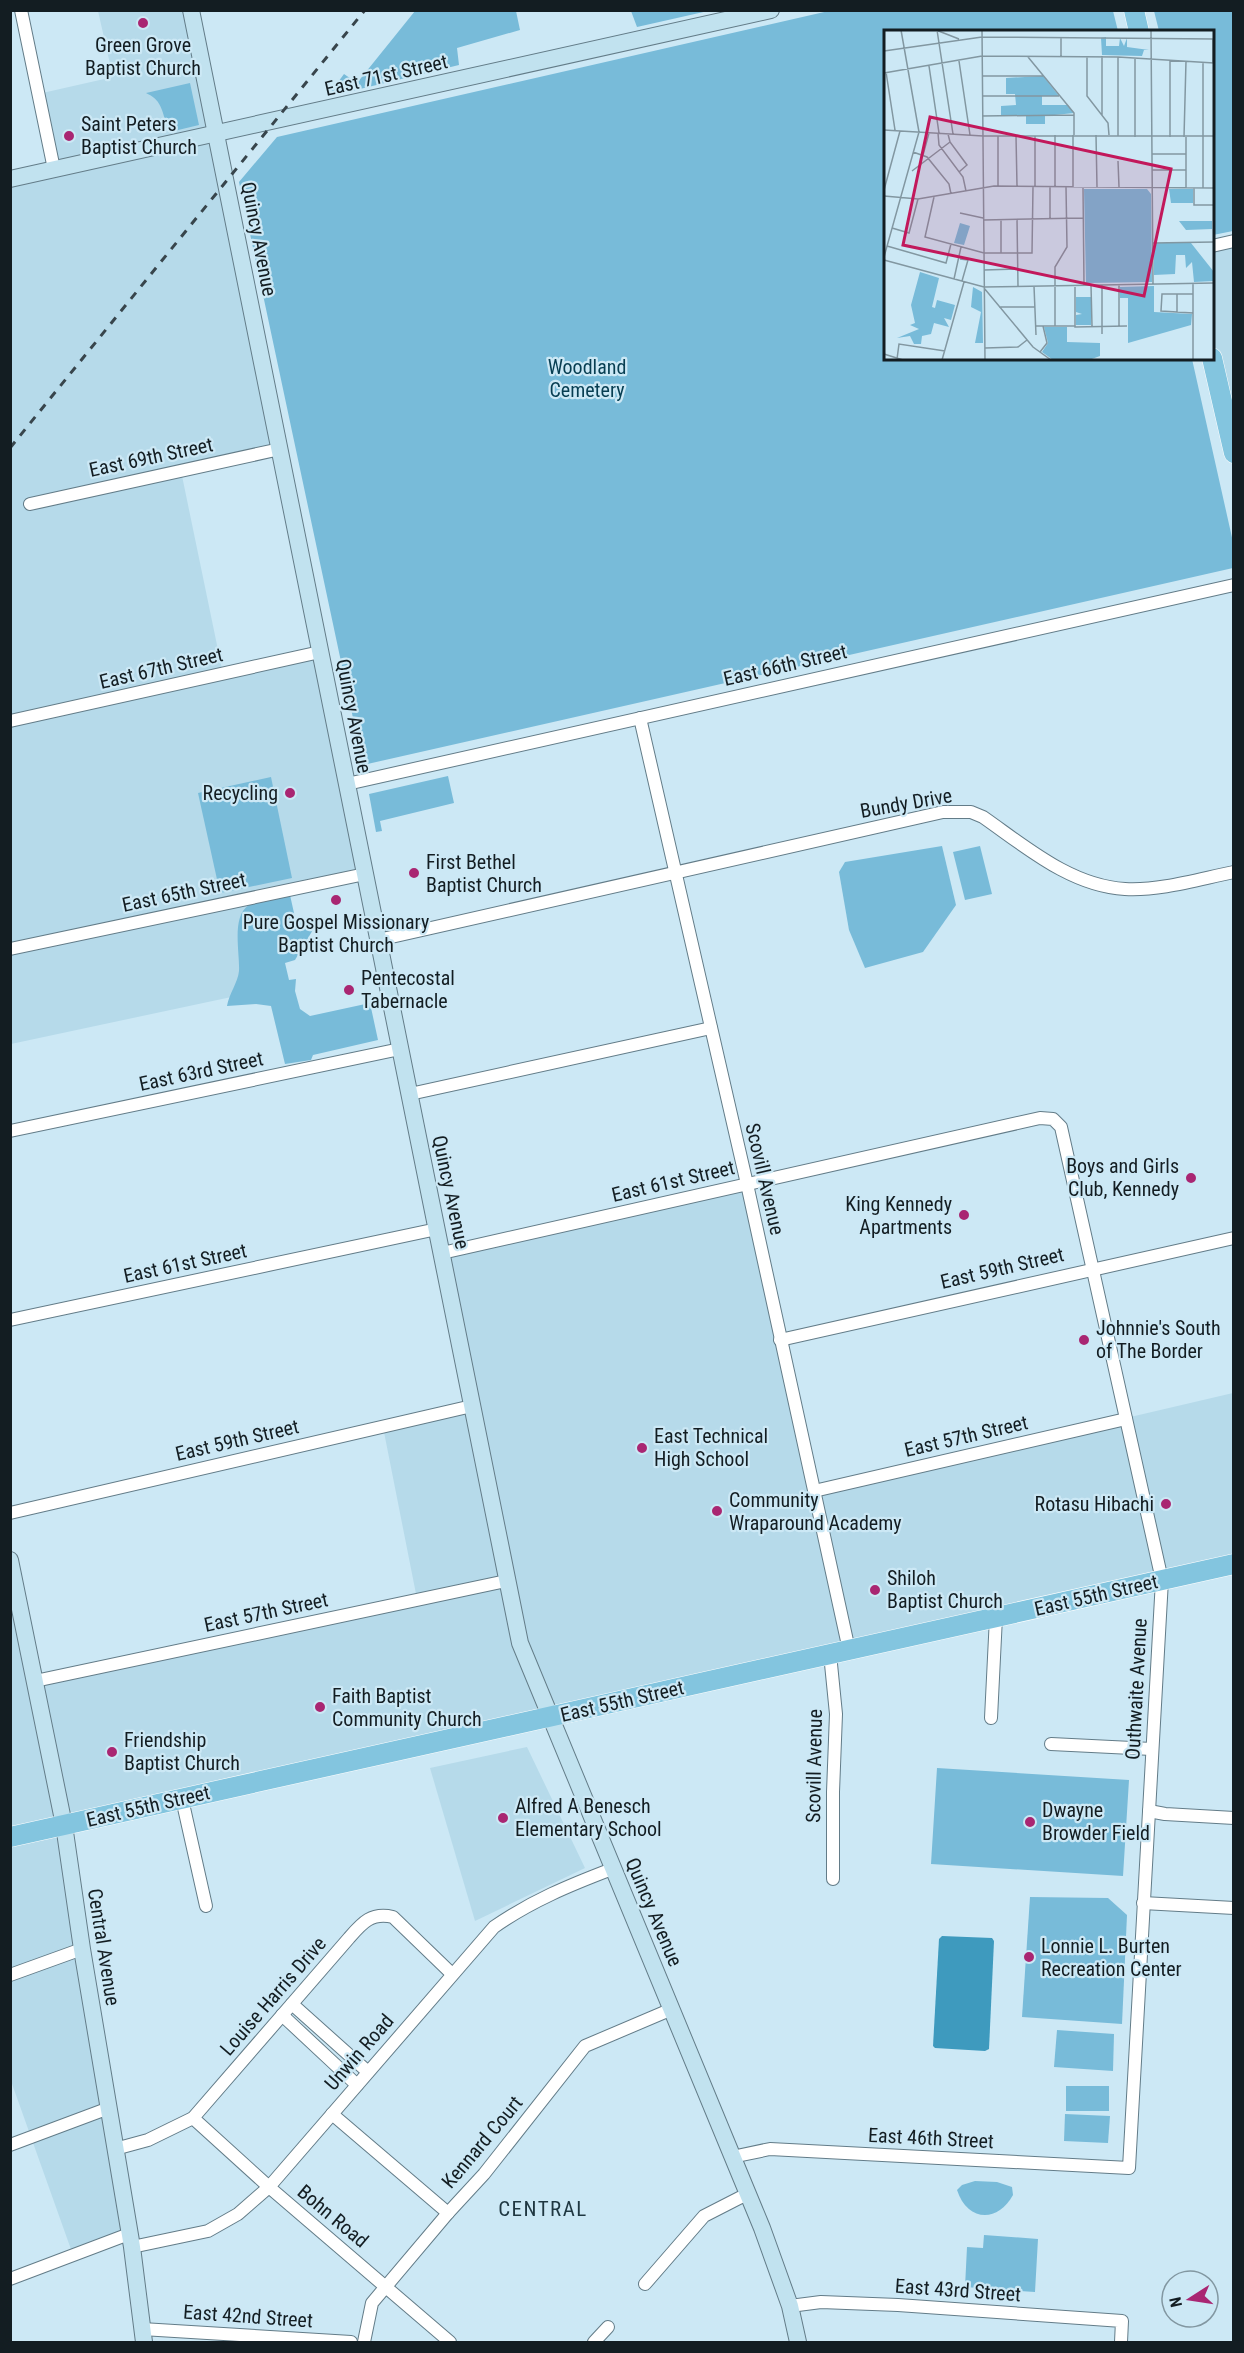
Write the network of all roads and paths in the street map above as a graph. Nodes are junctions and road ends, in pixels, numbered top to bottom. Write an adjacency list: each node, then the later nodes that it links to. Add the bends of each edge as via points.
1 (21, 10): 8 (street)
2 (191, 10): 7 (street, Quincy Avenue)
3 (771, 10): 5 (street, East 71st Street)
4 (1134, 10): 6 (main road)
5 (728, 15): 7 (street, East 71st Street)
6 (1139, 30)
7 (216, 135): 8 (street, East 71st Street); 14 (street, Quincy Avenue)
8 (54, 169): 9 (street, East 71st Street)
9 (10, 179)
10 (1233, 241): 11 (street)
11 (1214, 246)
12 (1213, 360): 13 (main road)
13 (1229, 410): 15 (main road)
14 (280, 449): 16 (street, East 69th Street); 18 (street, Quincy Avenue)
15 (1233, 453)
16 (30, 504)
17 (1233, 585): 19 (street, East 66th Street)
18 (320, 652): 20 (street, East 67th Street); 21 (street, Quincy Avenue)
19 (640, 718): 21 (street, East 66th Street); 22 (street, Scovill Avenue)
20 (10, 721)
21 (346, 784): 24 (street, Quincy Avenue)
22 (675, 872): 23 (street, Bundy Drive, via 943,812 971,812 983,817 1093,885 1152,888); 25 (street, Bundy Drive); 27 (street, Scovill Avenue)
23 (1233, 872)
24 (365, 874): 25 (street, Quincy Avenue); 26 (street, East 65th Street)
25 (378, 940): 28 (street, Quincy Avenue)
26 (10, 949)
27 (711, 1028): 29 (street); 32 (street, Scovill Avenue)
28 (400, 1049): 29 (street, Quincy Avenue); 31 (street, East 63rd Street)
29 (410, 1094): 33 (street, Quincy Avenue)
30 (1053, 1119): 32 (street, East 61st Street, via 1040,1118); 36 (street, Outhwaite Avenue, via 1061,1127)
31 (10, 1131)
32 (747, 1184): 35 (street, East 61st Street); 38 (street, Scovill Avenue)
33 (437, 1229): 35 (street, Quincy Avenue); 37 (street, East 61st Street)
34 (1233, 1238): 36 (street, East 59th Street)
35 (442, 1253): 39 (street, Quincy Avenue)
36 (1093, 1268): 38 (street, East 59th Street); 40 (street, Outhwaite Avenue)
37 (10, 1320)
38 (780, 1340): 41 (street, Scovill Avenue)
39 (472, 1406): 42 (street, East 59th Street); 46 (street, Quincy Avenue)
40 (1126, 1419): 41 (street, East 57th Street); 45 (street, Outhwaite Avenue)
41 (814, 1491): 48 (street, Scovill Avenue)
42 (10, 1513)
43 (10, 1560): 49 (street, Central Avenue)
44 (1233, 1564): 45 (main road, East 55th Street)
45 (1162, 1580): 47 (main road, East 55th Street); 53 (street, Outhwaite Avenue)
46 (506, 1581): 49 (street, East 57th Street); 50 (street, Quincy Avenue, via 520,1643)
47 (996, 1617): 48 (main road, East 55th Street); 51 (street)
48 (840, 1652): 50 (main road, East 55th Street); 60 (street, Scovill Avenue)
49 (35, 1681): 57 (street, Central Avenue)
50 (549, 1717): 54 (main road, East 55th Street); 59 (street, Quincy Avenue)
51 (991, 1718)
52 (1051, 1744): 53 (street)
53 (1152, 1749): 55 (street, Outhwaite Avenue)
54 (182, 1799): 57 (main road, East 55th Street); 62 (street)
55 (1149, 1811): 56 (street); 61 (street, Outhwaite Avenue)
56 (1233, 1818)
57 (64, 1825): 58 (main road, East 55th Street); 64 (street, Central Avenue)
58 (10, 1837)
59 (612, 1869): 65 (street, Unwin Road, via 518,1910 494,1927); 68 (street, Quincy Avenue)
60 (833, 1879)
61 (1143, 1903): 63 (street); 78 (street, Outhwaite Avenue)
62 (206, 1906)
63 (1233, 1908)
64 (82, 1949): 66 (street); 72 (street, Central Avenue)
65 (452, 1974): 67 (street, Louise Harris Drive, via 393,1917 380,1915 364,1921); 70 (street, Unwin Road)
66 (10, 1975)
67 (292, 2004): 69 (street, Louise Harris Drive); 70 (street)
68 (672, 2009): 77 (street, Quincy Avenue); 81 (street, Kennard Court, via 585,2046 484,2174)
69 (282, 2015): 71 (street); 74 (street, Louise Harris Drive)
70 (368, 2072): 71 (street, Unwin Road)
71 (357, 2085): 73 (street, Unwin Road)
72 (109, 2108): 75 (street); 76 (street, Central Avenue)
73 (332, 2114): 79 (street, Unwin Road); 81 (street)
74 (193, 2118): 76 (street, Louise Harris Drive, via 148,2140); 79 (street, Bohn Road)
75 (10, 2145)
76 (115, 2149): 82 (street, Central Avenue)
77 (732, 2157): 78 (street, East 46th Street, via 770,2149); 80 (street, Quincy Avenue)
78 (1129, 2168)
79 (269, 2187): 82 (street, Unwin Road, via 238,2214 208,2231); 85 (street, Bohn Road)
80 (747, 2194): 84 (street, via 704,2216); 86 (street, Quincy Avenue)
81 (448, 2213): 85 (street, Kennard Court)
82 (130, 2241): 83 (street); 88 (street, Central Avenue)
83 (10, 2279)
84 (645, 2284)
85 (384, 2287): 90 (street, Kennard Court, via 372,2302); 91 (street, Bohn Road)
86 (790, 2306): 93 (street, Quincy Avenue); 94 (street, East 43rd Street, via 821,2302 893,2305 1122,2321)
87 (608, 2327): 92 (street)
88 (143, 2336): 89 (street, East 42nd Street)
89 (351, 2343)
90 (364, 2343)
91 (450, 2343)
92 (594, 2343)
93 (798, 2343)
94 (1121, 2343)

